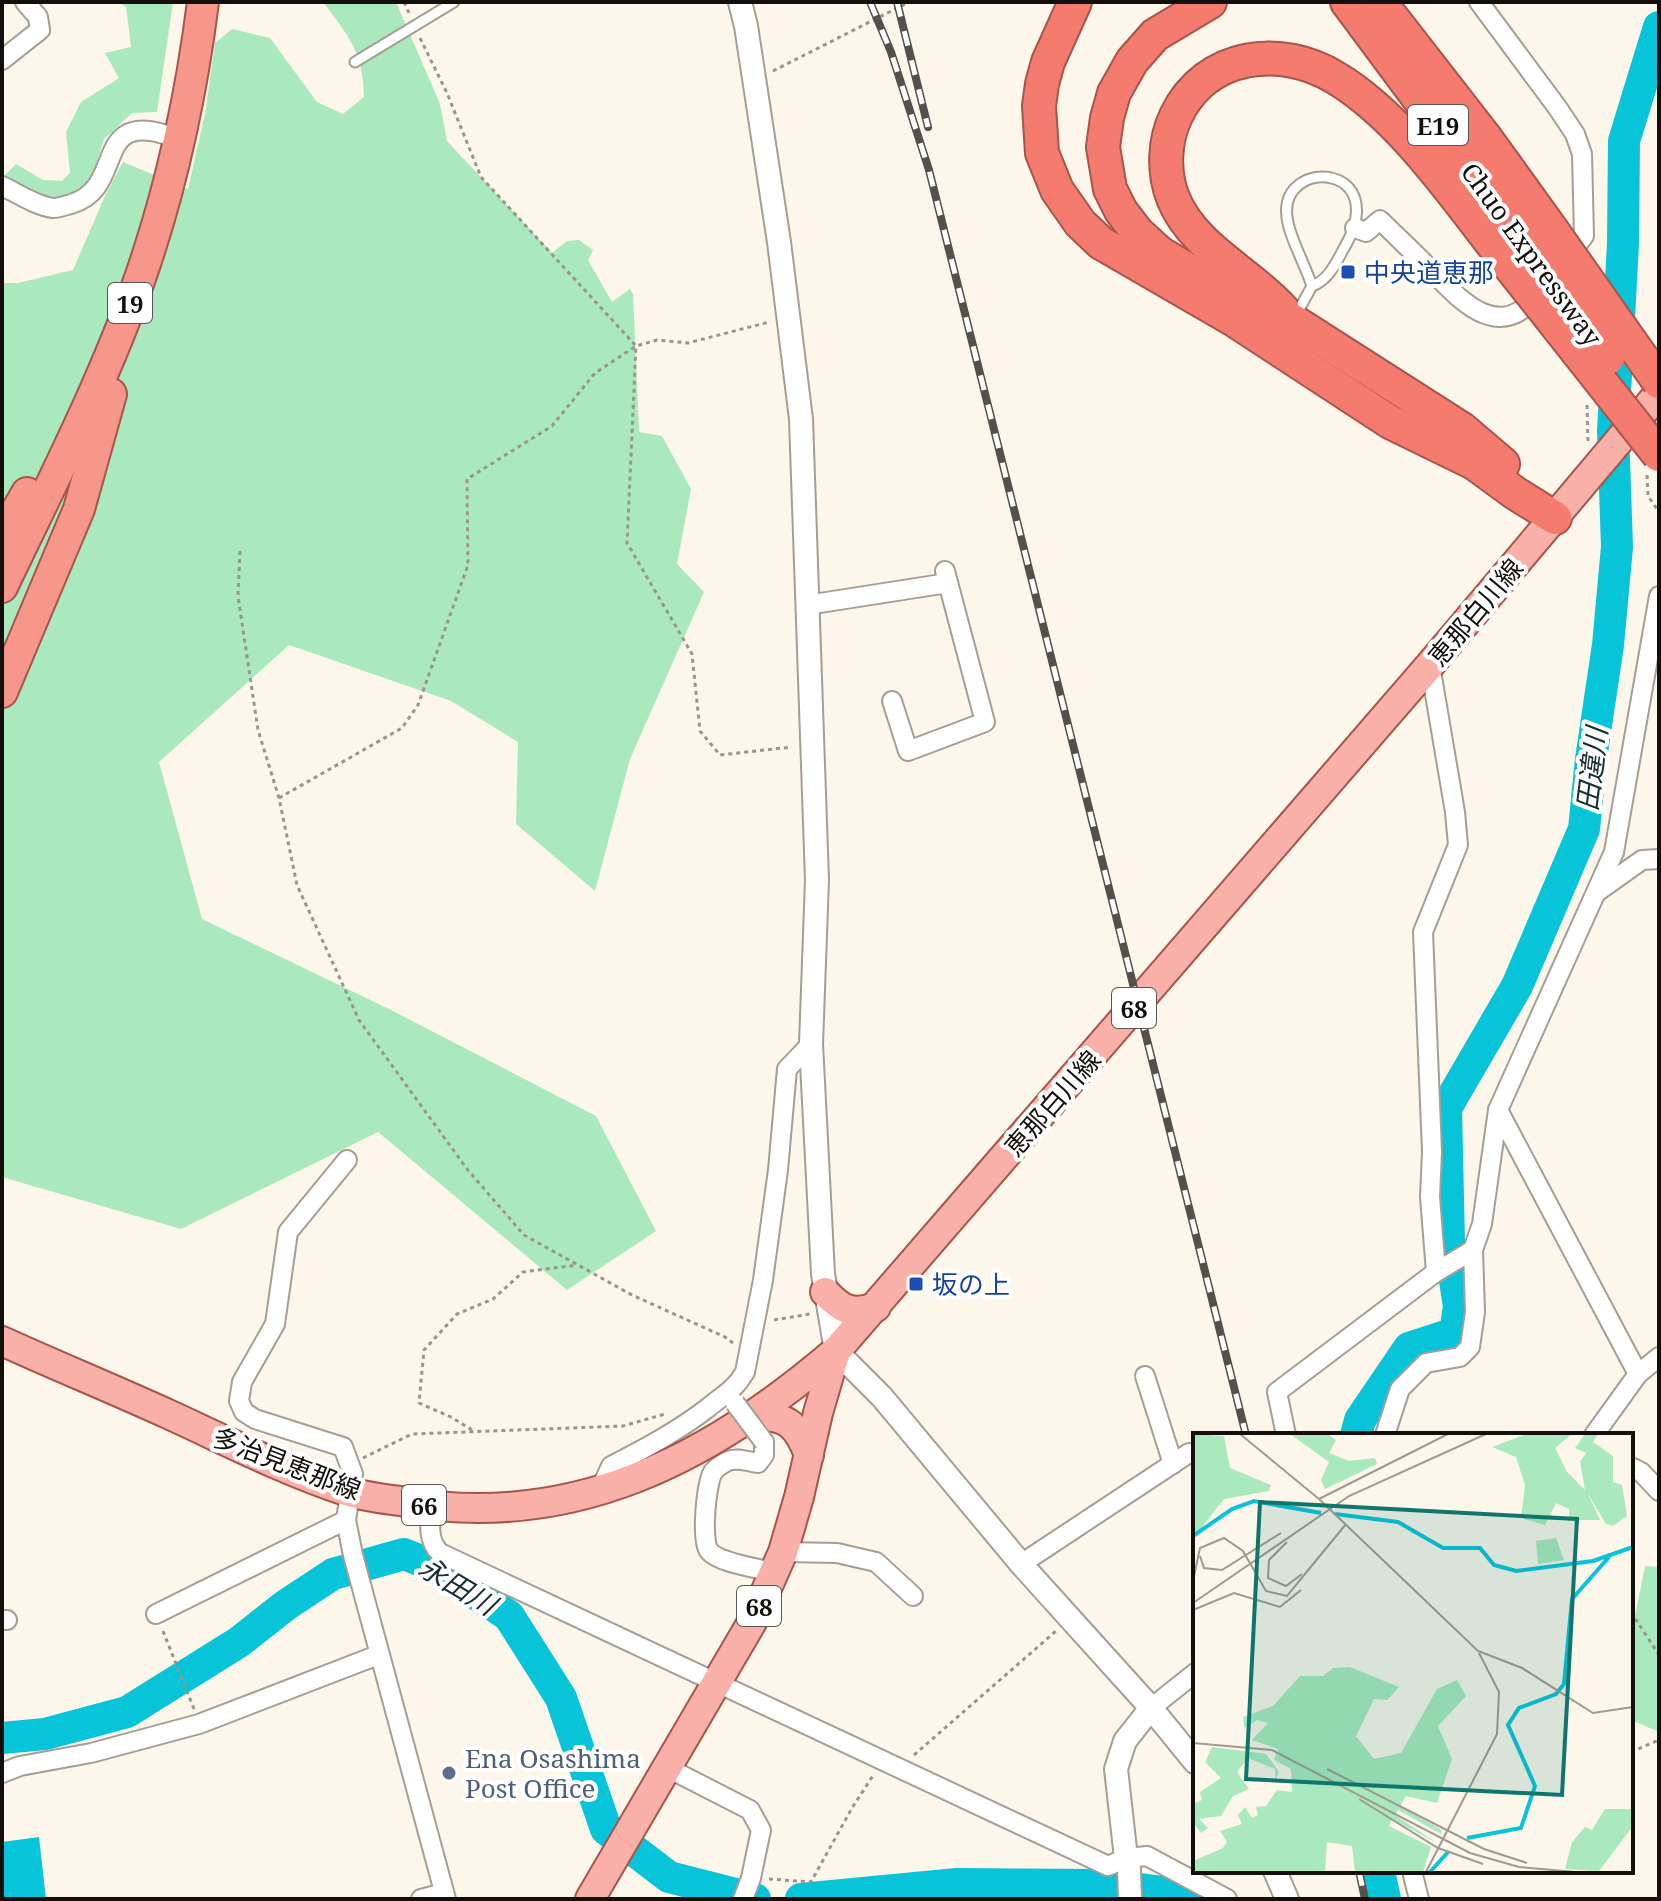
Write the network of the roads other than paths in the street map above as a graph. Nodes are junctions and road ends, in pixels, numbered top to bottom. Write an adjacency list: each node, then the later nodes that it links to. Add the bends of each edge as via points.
1 (25, 2): 13 (street, via 38,17 40,30)
2 (194, 2): 16 (highway, 19)
3 (203, 2): 16 (highway, 19, via 194,78)
4 (454, 2): 14 (lane)
5 (740, 2): 34 (street, via 801,419)
6 (1075, 2): 21 (highway, via 1042,84 1042,153 1057,190 1080,223)
7 (1177, 2): 21 (highway, via 1123,46 1091,102 1088,179)
8 (1210, 2): 24 (highway, via 1155,35 1114,93 1103,147 1110,189 1137,232 1160,253 1257,311)
9 (1347, 2): 20 (highway, Chuo Expressway / E19)
10 (1380, 2): 15 (highway, Chuo Expressway / E19)
11 (1399, 2): 15 (highway, via 1487,117)
12 (1479, 2): 18 (street, via 1575,134 1584,175 1584,236 1528,308 1511,317 1472,309 1380,220 1366,232)
13 (2, 60)
14 (355, 62)
15 (1485, 137): 20 (highway, Chuo Expressway / E19)
16 (176, 138): 17 (street, via 147,130 122,138 102,181 75,203 55,208); 19 (highway, 19); 22 (highway, 19)
17 (2, 186)
18 (1355, 228): 23 (lane, via 1330,273); 23 (lane, via 1356,203 1340,180 1314,177 1292,192 1287,218)
19 (141, 240): 30 (highway, via 131,251 76,393); 31 (highway, 19, via 75,412)
20 (1529, 247): 24 (highway, via 1337,78 1282,58 1237,62 1200,82 1180,108 1166,150 1168,179 1175,203 1196,232); 25 (highway, Chuo Expressway / E19, bridge); 27 (highway, Chuo Expressway / E19, bridge); 28 (highway, bridge)
21 (1126, 257): 29 (highway, via 1390,422 1474,463)
22 (139, 281): 32 (highway, 19, via 85,415); 36 (highway, via 142,295 79,509)
23 (1312, 286): 24 (lane)
24 (1293, 321): 29 (highway, via 1462,429 1523,480)
25 (1659, 382)
26 (1659, 393): 27 (main road, 恵那白川線 / 68)
27 (1644, 429): 29 (main road, 恵那白川線 / 68, via 1601,462)
28 (1655, 460)
29 (1555, 518): 35 (main road, 恵那白川線 / 68)
30 (2, 536)
31 (2, 565)
32 (2, 587)
33 (1659, 596): 39 (street, via 1614,852)
34 (807, 605): 37 (street, via 946,577 985,722 908,751); 40 (street, via 817,880)
35 (1430, 665): 44 (street, via 1458,845 1423,932); 46 (main road, 恵那白川線 / 68)
36 (2, 692)
37 (892, 701)
38 (1659, 859): 39 (street, via 1642,860)
39 (1595, 894): 41 (street)
40 (811, 1044): 45 (street); 52 (street, via 787,1069 766,1264 745,1372 738,1384)
41 (1498, 1110): 43 (street, via 1482,1224); 50 (street)
42 (347, 1160): 61 (street, via 288,1232 275,1324 242,1382 239,1401 255,1419 343,1447)
43 (1473, 1250): 44 (street); 54 (street, via 1470,1347 1460,1357 1426,1363 1400,1389)
44 (1436, 1272): 53 (street, via 1277,1392)
45 (819, 1302): 46 (main road, via 851,1311); 48 (street)
46 (876, 1307): 48 (main road, 恵那白川線 / 68)
47 (2, 1341): 61 (main road, 多治見恵那線 / 66)
48 (836, 1351): 52 (main road, 多治見恵那線 / 66, via 788,1392); 57 (main road, 恵那白川線 / 68); 64 (street, via 882,1397)
49 (1659, 1357): 50 (street)
50 (1638, 1374): 55 (street)
51 (1145, 1376): 58 (street)
52 (739, 1404): 57 (main road, via 786,1420 803,1438); 62 (main road, 多治見恵那線 / 66, via 690,1454 600,1490 486,1508); 63 (street, bridge, via 764,1442 764,1455 758,1463 737,1458 713,1472 705,1507 707,1549 715,1556)
53 (1286, 1433)
54 (1386, 1433)
55 (1595, 1433)
56 (1189, 1453): 58 (street)
57 (809, 1455): 63 (main road, 恵那白川線 / 68)
58 (1173, 1464): 64 (street)
59 (1633, 1468): 60 (street)
60 (1659, 1491)
61 (348, 1492): 62 (main road, 多治見恵那線 / 66); 66 (street); 67 (street, via 353,1555)
62 (432, 1506): 69 (street, via 429,1534 440,1553)
63 (778, 1562): 65 (street, via 837,1553 876,1562); 69 (main road, 恵那白川線 / 68, via 752,1622)
64 (1021, 1564): 70 (street)
65 (913, 1596)
66 (156, 1614)
67 (378, 1655): 73 (street, via 199,1724); 77 (street)
68 (1193, 1675): 70 (street)
69 (715, 1684): 72 (main road, 恵那白川線 / 68); 74 (street, via 1108,1866)
70 (1151, 1708): 71 (street); 74 (street, via 1125,1741 1116,1769)
71 (1193, 1760)
72 (666, 1767): 79 (main road, 恵那白川線 / 68); 80 (street, via 750,1810 761,1830)
73 (2, 1773)
74 (1127, 1863): 81 (street); 82 (street, via 1147,1856)
75 (1276, 1873): 83 (street)
76 (1412, 1873): 84 (street)
77 (445, 1896): 78 (street)
78 (421, 1899)
79 (590, 1899)
80 (743, 1899)
81 (1130, 1899)
82 (1227, 1899)
83 (1287, 1899)
84 (1419, 1899)

